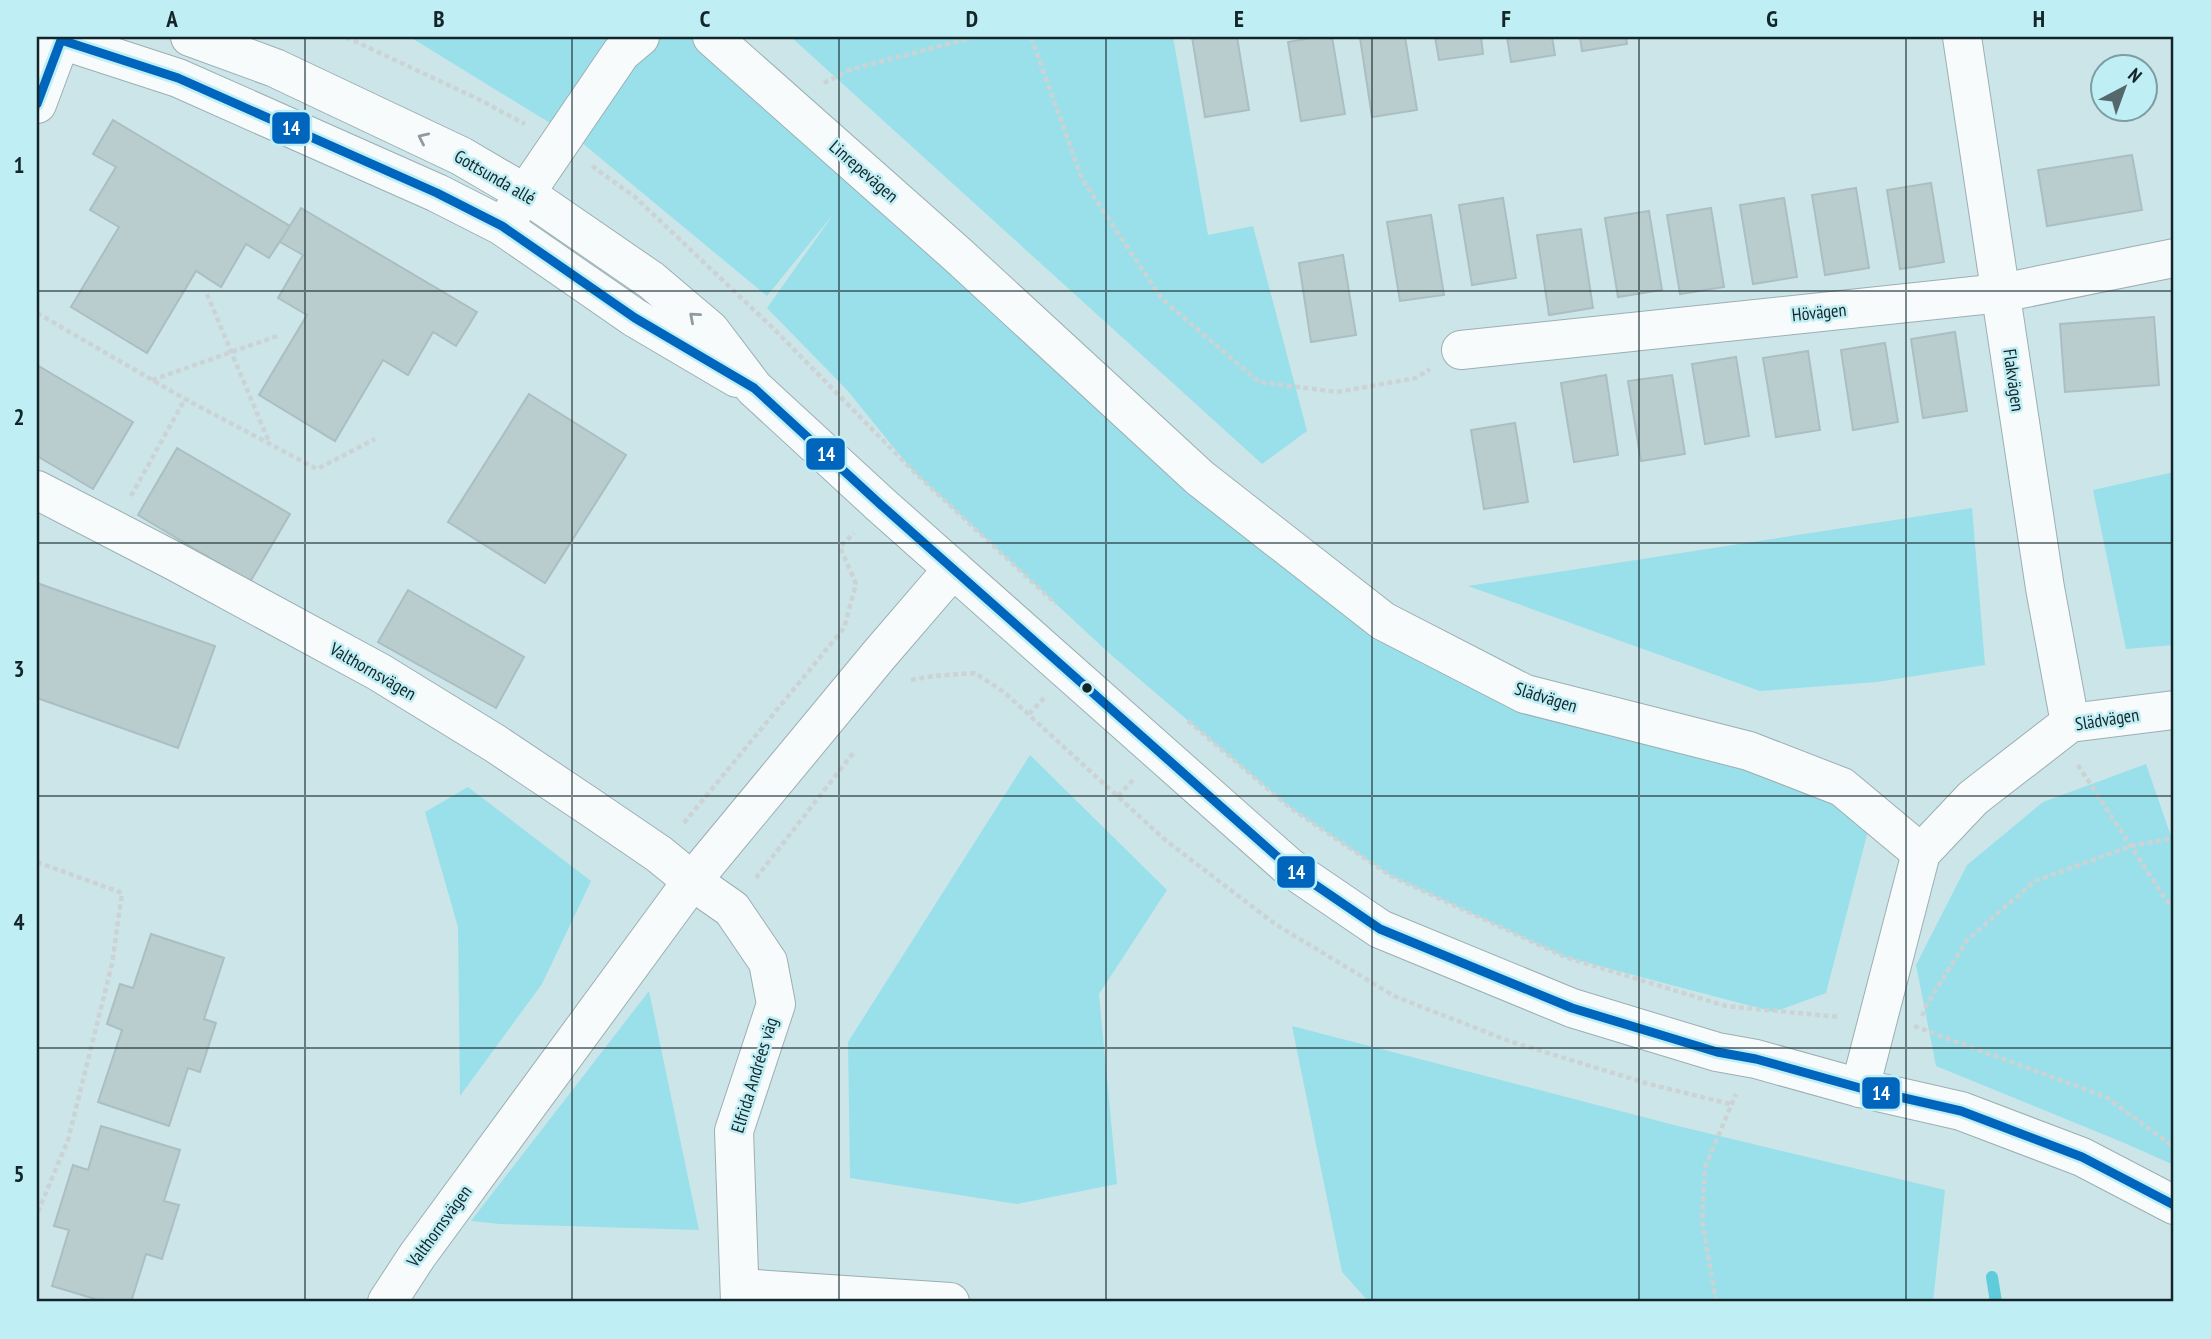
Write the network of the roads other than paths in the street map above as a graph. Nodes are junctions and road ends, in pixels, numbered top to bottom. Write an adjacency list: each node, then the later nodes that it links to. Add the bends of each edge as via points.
1 (190, 37): 7 (street, Gottsunda allé, one-way to 1, via 461,156 275,68)
2 (640, 37): 7 (street, via 621,53)
3 (712, 37): 13 (street, Linrepevägen)
4 (1962, 37): 10 (street, Flakvägen)
5 (59, 38): 6 (street); 8 (street, Gottsunda allé, via 178,78)
6 (37, 104)
7 (526, 194): 8 (street); 12 (street, Gottsunda allé, one-way to 7, via 710,330 651,280)
8 (502, 226): 12 (street, Gottsunda allé, via 635,318)
9 (2174, 258): 10 (street, Hövägen)
10 (2001, 293): 11 (street, Hövägen); 17 (street, Flakvägen)
11 (1461, 350)
12 (754, 388): 15 (street, Gottsunda allé)
13 (1199, 478): 18 (street, Slädvägen, via 1383,621 1525,694 1749,751 1842,787)
14 (37, 490): 19 (street, Valthornsvägen, via 379,672 496,744)
15 (953, 569): 19 (street, Valthornsvägen); 20 (street, Gottsunda allé, via 1289,867 1380,929 1572,1008 1717,1052)
16 (2174, 710): 17 (street, Slädvägen)
17 (2070, 723): 18 (street, Slädvägen, via 1973,798)
18 (1921, 853): 20 (street, Slädvägen)
19 (692, 881): 22 (street, Elfrida Andrées väg, via 732,909 768,962 776,1004 734,1130); 23 (street, Valthornsvägen)
20 (1860, 1088): 21 (street, Gottsunda allé, via 1961,1111 2082,1157)
21 (2174, 1205)
22 (740, 1295): 24 (street)
23 (387, 1302)
24 (950, 1302)

